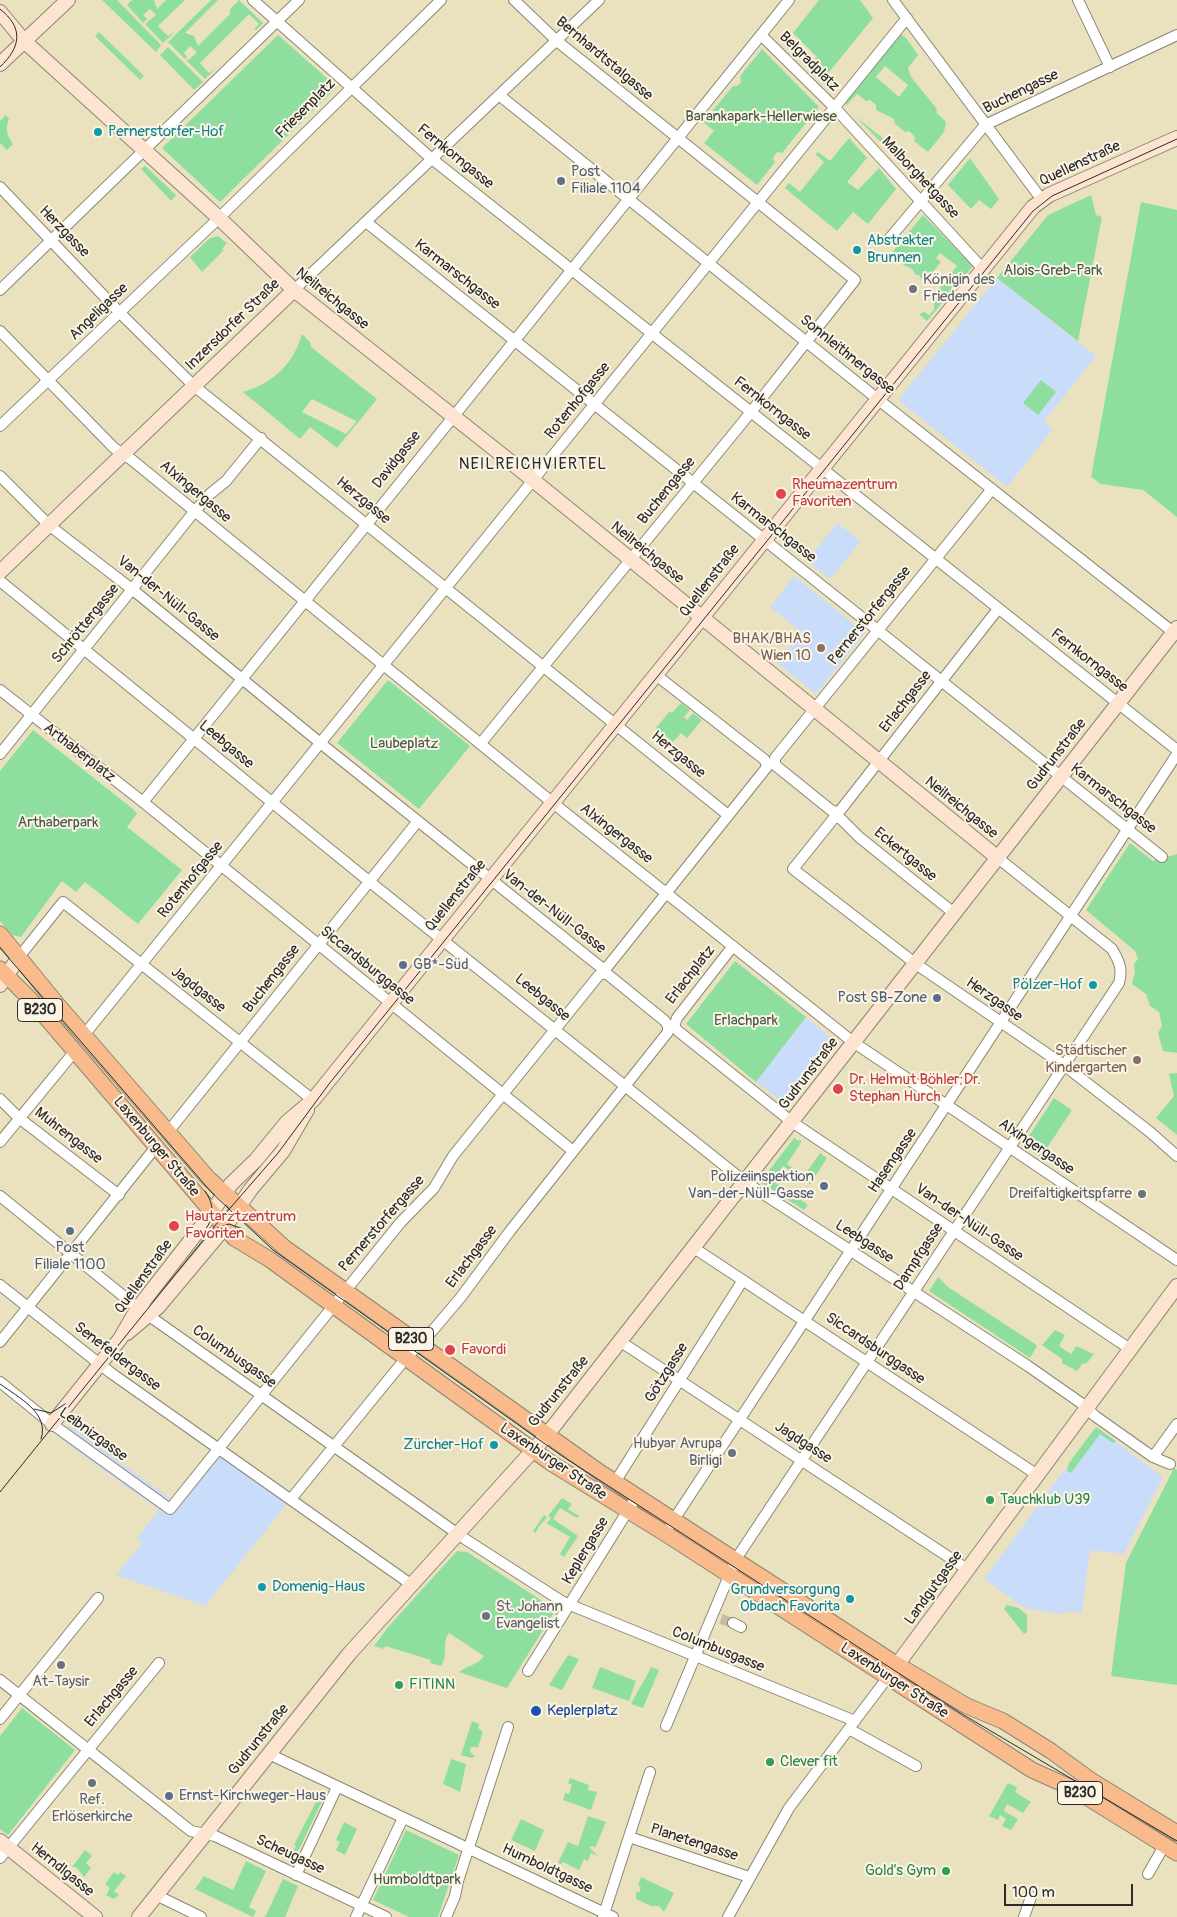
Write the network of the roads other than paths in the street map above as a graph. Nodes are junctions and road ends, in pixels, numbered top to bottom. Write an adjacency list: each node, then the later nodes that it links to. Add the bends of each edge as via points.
1 (68, 0): 16 (street)
2 (253, 0): 12 (street)
3 (299, 0): 12 (street)
4 (441, 0): 20 (street)
5 (514, 0): 17 (street, Bernhardtstalgasse)
6 (599, 0): 17 (street, Inzersdorfer Straße)
7 (789, 0): 14 (street)
8 (1078, 0): 19 (street)
9 (895, 2): 11 (street)
10 (0, 12): 16 (street)
11 (907, 18): 22 (street); 23 (street)
12 (277, 21): 20 (street, Friesenplatz); 26 (street)
13 (0, 24): 16 (street)
14 (761, 35): 22 (street, Belgradplatz); 24 (street, Belgradplatz)
15 (1177, 36): 19 (street, Buchengasse)
16 (20, 37): 18 (street); 26 (street)
17 (557, 41): 21 (street, Inzersdorfer Straße); 24 (street, Bernhardtstalgasse)
18 (0, 64)
19 (1110, 67): 23 (street, Buchengasse)
20 (350, 88): 27 (street, Fernkorngasse); 33 (street, Friesenplatz)
21 (500, 95): 27 (street, Inzersdorfer Straße); 29 (street, Sonnleithnergasse)
22 (835, 108): 31 (street, Malborghetgasse); 32 (street, Belgradplatz)
23 (985, 126): 30 (street); 31 (street, Buchengasse)
24 (678, 138): 29 (street, Davidgasse); 32 (street)
25 (1177, 138): 30 (street, Quellenstraße)
26 (145, 150): 33 (street); 36 (street)
27 (432, 159): 34 (street, Inzersdorfer Straße); 39 (street, Fernkorngasse)
28 (0, 187): 36 (street, Herzgasse)
29 (628, 198): 37 (street, Sonnleithnergasse); 39 (street, Davidgasse)
30 (1042, 200): 38 (street, Quellenstraße)
31 (921, 201): 35 (street, Buchengasse); 38 (street, Malborghetgasse)
32 (758, 202): 37 (street, Rotenhofgasse); 46 (street, Buchengasse, via 855,280)
33 (219, 218): 41 (street, Neilreichgasse); 42 (street, Angeligasse)
34 (366, 222): 41 (street, Inzersdorfer Straße); 45 (street, Karmarschgasse)
35 (889, 239)
36 (51, 241): 40 (street); 42 (street, Herzgasse)
37 (707, 262): 44 (street, Rotenhofgasse); 46 (street, Sonnleithnergasse)
38 (983, 269): 49 (street, Quellenstraße)
39 (572, 271): 44 (street, Fernkorngasse); 45 (street, Davidgasse)
40 (0, 290)
41 (294, 290): 48 (street, Inzersdorfer Straße); 52 (street, Neilreichgasse)
42 (120, 313): 47 (street, Angeligasse); 48 (street, Herzgasse)
43 (0, 330): 47 (street, Alxingergasse)
44 (652, 333): 50 (street, Rotenhofgasse); 51 (street, Fernkorngasse)
45 (516, 341): 50 (street, Karmarschgasse); 52 (street, Davidgasse)
46 (806, 341): 49 (street, Sonnleithnergasse); 51 (street, Buchengasse)
47 (49, 380): 53 (street, Angeligasse); 55 (street, Alxingergasse)
48 (194, 386): 54 (street, Herzgasse); 55 (street, Inzersdorfer Straße)
49 (878, 399): 56 (street, Quellenstraße); 60 (street, Sonnleithnergasse)
50 (595, 404): 58 (street, Rotenhofgasse); 59 (street, Karmarschgasse)
51 (751, 412): 56 (street, Fernkorngasse); 59 (street, Buchengasse)
52 (453, 417): 58 (street, Neilreichgasse); 62 (street, Davidgasse)
53 (0, 426)
54 (261, 438): 61 (street, Schröttergasse, via 226,481); 62 (street, Herzgasse)
55 (124, 455): 61 (street, Alxingergasse); 63 (street, Inzersdorfer Straße)
56 (822, 468): 64 (street, Quellenstraße); 65 (street, Fernkorngasse)
57 (0, 476): 63 (street, Van-der-Nüll-Gasse)
58 (533, 481): 66 (street, Neilreichgasse); 69 (street, Rotenhofgasse)
59 (693, 484): 64 (street, Karmarschgasse); 66 (street, Buchengasse)
60 (992, 489): 65 (street, Pernerstorfergasse); 75 (street, Sonnleithnergasse)
61 (194, 512): 70 (street, Schröttergasse); 71 (street, Alxingergasse)
62 (367, 524): 69 (street, Herzgasse); 71 (street, Davidgasse)
63 (50, 526): 67 (street, Inzersdorfer Straße); 70 (street, Van-der-Nüll-Gasse)
64 (764, 540): 73 (street, Quellenstraße); 74 (street, Karmarschgasse)
65 (936, 559): 72 (street, Fernkorngasse); 74 (street, Pernerstorfergasse)
66 (630, 560): 73 (street, Neilreichgasse); 78 (street, Buchengasse)
67 (0, 572)
68 (0, 581): 76 (street, Leebgasse)
69 (446, 588): 77 (street, Rotenhofgasse); 78 (street, Herzgasse)
70 (134, 590): 76 (street, Schröttergasse); 80 (street, Van-der-Nüll-Gasse)
71 (303, 600): 77 (street, Alxingergasse); 80 (street, Davidgasse)
72 (998, 609): 81 (street, Erlachgasse); 83 (street, Fernkorngasse)
73 (702, 618): 79 (street, Quellenstraße); 84 (street, Neilreichgasse)
74 (878, 631): 81 (street, Karmarschgasse); 84 (street, Pernerstorfergasse)
75 (1176, 632): 83 (street, Gudrunstraße)
76 (84, 649): 85 (street, Schröttergasse); 87 (street, Leebgasse)
77 (382, 664): 88 (street); 89 (street)
78 (543, 666): 86 (street, Herzgasse); 89 (street, Buchengasse)
79 (656, 675): 86 (street, Quellenstraße); 93 (street, Eckertgasse)
80 (242, 678): 87 (street, Davidgasse); 88 (street, Van-der-Nüll-Gasse)
81 (941, 681): 92 (street, Erlachgasse); 94 (street, Karmarschgasse)
82 (0, 690): 85 (street)
83 (1118, 703): 90 (street, Fernkorngasse); 94 (street, Gudrunstraße)
84 (814, 709): 92 (street, Neilreichgasse); 93 (street, Pernerstorfergasse)
85 (31, 715): 91 (street, Arthaberplatz); 95 (street, Arthaberplatz)
86 (616, 724): 97 (street, Quellenstraße); 98 (street, Herzgasse)
87 (195, 738): 95 (street, Davidgasse); 96 (street, Leebgasse)
88 (321, 743): 96 (street, Rotenhofgasse); 100 (street)
89 (481, 743): 97 (street, Alxingergasse)
90 (1177, 752): 101 (street, Hasengasse)
91 (0, 754)
92 (878, 761): 99 (street, Erlachgasse); 103 (street, Neilreichgasse)
93 (770, 763): 98 (street, Pernerstorfergasse); 99 (street, Eckertgasse)
94 (1061, 776): 101 (street, Karmarschgasse); 103 (street, Gudrunstraße)
95 (143, 802): 104 (street, Siccardsburggasse)
96 (272, 802): 104 (street, Rotenhofgasse); 107 (street, Leebgasse)
97 (552, 803): 106 (street, Quellenstraße); 108 (street, Alxingergasse)
98 (728, 815): 108 (street, Pernerstorfergasse)
99 (837, 815): 105 (street, Erlachgasse); 109 (street, Eckertgasse)
100 (418, 821): 106 (street, Van-der-Nüll-Gasse); 107 (street, Buchengasse)
101 (1128, 829): 102 (street, Karmarschgasse); 110 (street, Hasengasse)
102 (1162, 857)
103 (998, 858): 109 (street, Gudrunstraße); 110 (street, Neilreichgasse)
104 (220, 867): 113 (street, Siccardsburggasse); 116 (street, Rotenhofgasse)
105 (793, 869): 117 (street, Herzgasse)
106 (490, 880): 112 (street, Quellenstraße); 119 (street, Van-der-Nüll-Gasse)
107 (370, 882): 112 (street, Leebgasse); 113 (street, Buchengasse)
108 (666, 893): 114 (street, Alxingergasse); 119 (street, Pernerstorfergasse)
109 (955, 914): 117 (street, Gudrunstraße)
110 (1070, 916): 118 (street, Neilreichgasse, via 1112,949); 122 (street, Hasengasse)
111 (0, 934): 115 (main road, B230)
112 (443, 938): 121 (street, Quellenstraße); 124 (street, Leebgasse)
113 (318, 946): 121 (street, Siccardsburggasse); 127 (street, Buchengasse)
114 (733, 946): 126 (street, Erlachplatz); 136 (street, Erlachplatz, via 677,1018 675,1028)
115 (19, 957): 116 (street, Jagdgasse, via 63,902); 120 (street); 125 (main road, Laxenburger Straße / B230)
116 (142, 964): 125 (street, Rotenhofgasse); 127 (street, Jagdgasse)
117 (916, 964): 122 (street, Herzgasse); 126 (street, Gudrunstraße)
118 (1121, 969): 129 (street, Dampfgasse, via 1119,983)
119 (602, 970): 123 (street, Van-der-Nüll-Gasse); 124 (street, Pernerstorfergasse)
120 (2, 976): 128 (main road, Laxenburger Straße / B230, via 31,1000)
121 (390, 1004): 131 (street, Siccardsburggasse); 133 (street, Quellenstraße)
122 (1000, 1024): 129 (street, Herzgasse); 134 (street, Hasengasse)
123 (668, 1026): 130 (street, Erlachgasse, via 668,1032)
124 (557, 1030): 130 (street, Leebgasse); 131 (street, Pernerstorfergasse)
125 (84, 1035): 137 (main road, Laxenburger Straße / B230)
126 (854, 1042): 134 (street, Alxingergasse); 136 (street, Gudrunstraße)
127 (241, 1043): 133 (street, Jagdgasse); 137 (street, Buchengasse)
128 (75, 1050): 135 (street); 139 (main road, Laxenburger Straße / B230)
129 (1064, 1066): 140 (street, Dampfgasse); 142 (street, Herzgasse)
130 (625, 1085): 141 (street, Erlachgasse); 143 (street, Leebgasse)
131 (502, 1095): 141 (street, Siccardsburggasse); 159 (street, Pernerstorfergasse, via 453,1156 434,1188 400,1223)
132 (0, 1099): 135 (street, Muhrengasse)
133 (313, 1101): 145 (street, Quellenstraße, via 287,1122); 148 (street, Quellenstraße, via 283,1151)
134 (947, 1107): 140 (street, Alxingergasse); 144 (street, Hasengasse)
135 (19, 1118): 138 (street); 146 (street, Muhrengasse)
136 (792, 1122): 143 (street, Gudrunstraße); 144 (street, Van-der-Nüll-Gasse)
137 (168, 1132): 145 (main road, Laxenburger Straße / B230)
138 (0, 1142)
139 (155, 1148): 146 (street); 149 (main road, Laxenburger Straße / B230)
140 (1010, 1148): 151 (street, Dampfgasse); 155 (street, Alxingergasse)
141 (573, 1151): 167 (street, Erlachgasse, via 461,1297)
142 (1177, 1156)
143 (745, 1182): 152 (street, Gudrunstraße); 153 (street, Leebgasse)
144 (892, 1189): 151 (street, Van-der-Nüll-Gasse); 153 (street, Hasengasse)
145 (224, 1194): 148 (main road, Laxenburger Straße / B230); 149 (street, Quellenstraße)
146 (119, 1195): 154 (street)
147 (0, 1196): 154 (street, Columbusgasse)
148 (240, 1207): 150 (street, Quellenstraße); 159 (main road, Laxenburger Straße / B230, via 277,1242)
149 (212, 1212): 150 (main road, Laxenburger Straße / B230); 163 (street, Quellenstraße)
150 (225, 1227): 161 (main road, Laxenburger Straße / B230, via 245,1246); 163 (street, Quellenstraße)
151 (954, 1231): 160 (street, Dampfgasse); 168 (street, Van-der-Nüll-Gasse)
152 (694, 1248): 156 (street, Siccardsburggasse); 166 (street, Gudrunstraße)
153 (851, 1251): 160 (street, Leebgasse); 164 (street, Hasengasse)
154 (72, 1254): 162 (street); 163 (street, Columbusgasse)
155 (1177, 1260)
156 (743, 1280): 164 (street, Siccardsburggasse); 172 (street, Götzgasse)
157 (0, 1285): 162 (street, Senefeldergasse)
158 (1177, 1286): 168 (street, Landgutgasse)
159 (344, 1292): 161 (street, Pernerstorfergasse); 167 (main road, Laxenburger Straße / B230)
160 (914, 1292): 170 (street, Dampfgasse); 175 (street, Leebgasse)
161 (333, 1306): 169 (main road, Laxenburger Straße / B230); 174 (street, Pernerstorfergasse)
162 (27, 1307): 165 (street); 171 (street, Senefeldergasse)
163 (143, 1312): 171 (street, Quellenstraße); 174 (street, Columbusgasse)
164 (806, 1321): 170 (street, Siccardsburggasse); 176 (street, Hasengasse)
165 (0, 1342)
166 (620, 1342): 172 (street, Jagdgasse); 179 (street, Gudrunstraße)
167 (419, 1345): 169 (street, Erlachgasse); 179 (main road, Laxenburger Straße / B230)
168 (1130, 1349): 175 (street, Landgutgasse)
169 (406, 1358): 180 (street, Erlachgasse); 182 (main road, Laxenburger Straße / B230)
170 (868, 1363): 184 (street, Dampfgasse); 186 (street, Siccardsburggasse)
171 (99, 1365): 177 (street, Quellenstraße); 181 (street, Senefeldergasse)
172 (680, 1381): 176 (street, Jagdgasse); 187 (street, Götzgasse)
173 (0, 1382): 177 (street, Leibnizgasse)
174 (262, 1396): 180 (street, Columbusgasse); 181 (street, Pernerstorfergasse)
175 (1088, 1408): 183 (street, Leebgasse); 186 (street, Landgutgasse)
176 (740, 1420): 184 (street, Jagdgasse); 192 (street, Hasengasse)
177 (52, 1424): 190 (street, Leibnizgasse)
178 (1177, 1424): 183 (street)
179 (546, 1436): 182 (street, Gudrunstraße); 187 (main road, Laxenburger Straße / B230)
180 (334, 1447): 189 (street, Erlachgasse); 193 (street, Columbusgasse)
181 (219, 1448): 189 (street, Senefeldergasse); 190 (street, Pernerstorfergasse)
182 (533, 1450): 191 (main road, Laxenburger Straße / B230); 193 (street, Gudrunstraße)
183 (1153, 1456): 185 (street, Leebgasse)
184 (802, 1460): 195 (street, Dampfgasse); 196 (street, Jagdgasse)
185 (1170, 1464)
186 (1039, 1476): 196 (street, Landgutgasse)
187 (615, 1482): 188 (main road, Laxenburger Straße / B230)
188 (637, 1496): 191 (street, Keplergasse); 192 (main road, Laxenburger Straße / B230)
189 (291, 1499): 198 (street)
190 (170, 1509)
191 (628, 1511): 194 (main road, Laxenburger Straße / B230); 200 (street, Keplergasse)
192 (674, 1520): 194 (street, Hasengasse); 195 (main road, Laxenburger Straße / B230)
193 (457, 1533): 198 (street); 200 (street)
194 (666, 1534): 197 (main road, Laxenburger Straße / B230)
195 (736, 1559): 197 (street, Dampfgasse); 204 (main road, Laxenburger Straße / B230)
196 (967, 1569): 204 (street, Landgutgasse)
197 (729, 1575): 201 (street, Dampfgasse, via 717,1617); 204 (main road, Laxenburger Straße / B230)
198 (412, 1584): 212 (street, Gudrunstraße, via 349,1654)
199 (98, 1598): 206 (street)
200 (570, 1606): 201 (street, Columbusgasse); 203 (street, Keplergasse)
201 (696, 1658): 208 (street, Columbusgasse); 209 (street, Dampfgasse)
202 (159, 1663): 211 (street, Erlachgasse)
203 (528, 1671)
204 (892, 1671): 208 (street, Landgutgasse); 217 (main road, Laxenburger Straße / B230, via 1003,1721); 222 (main road, Laxenburger Straße / B230, via 1032,1770 1072,1788)
205 (0, 1680): 206 (street, Scheugasse)
206 (20, 1696): 207 (street); 211 (street, Scheugasse)
207 (0, 1719)
208 (852, 1725): 213 (street, Columbusgasse); 225 (street, Landgutgasse, via 789,1808)
209 (666, 1726)
210 (508, 1727): 221 (street)
211 (87, 1750): 218 (street, Scheugasse, via 191,1832); 220 (street, Erlachgasse)
212 (269, 1754): 215 (street); 218 (street, Gudrunstraße)
213 (916, 1766)
214 (650, 1772): 219 (street)
215 (337, 1787): 216 (street); 224 (street)
216 (403, 1818): 221 (street, Humboldtgasse); 228 (street)
217 (1177, 1833)
218 (205, 1834): 224 (street, Scheugasse); 226 (street, Gudrunstraße)
219 (629, 1837): 225 (street, Planetengasse); 229 (street)
220 (3, 1849): 230 (street, Herndlgasse)
221 (468, 1849): 229 (street, Humboldtgasse); 235 (street)
222 (1171, 1850): 223 (street)
223 (1148, 1874)
224 (296, 1875): 228 (street, Scheugasse)
225 (749, 1877): 236 (street, Landgutgasse)
226 (156, 1895): 231 (street, Gudrunstraße); 232 (street)
227 (1031, 1897): 237 (street)
228 (362, 1906): 233 (street); 234 (street, Scheugasse)
229 (607, 1916)
230 (95, 1917)
231 (140, 1917)
232 (201, 1917)
233 (356, 1917)
234 (386, 1917)
235 (446, 1917)
236 (728, 1917)
237 (1024, 1917)

